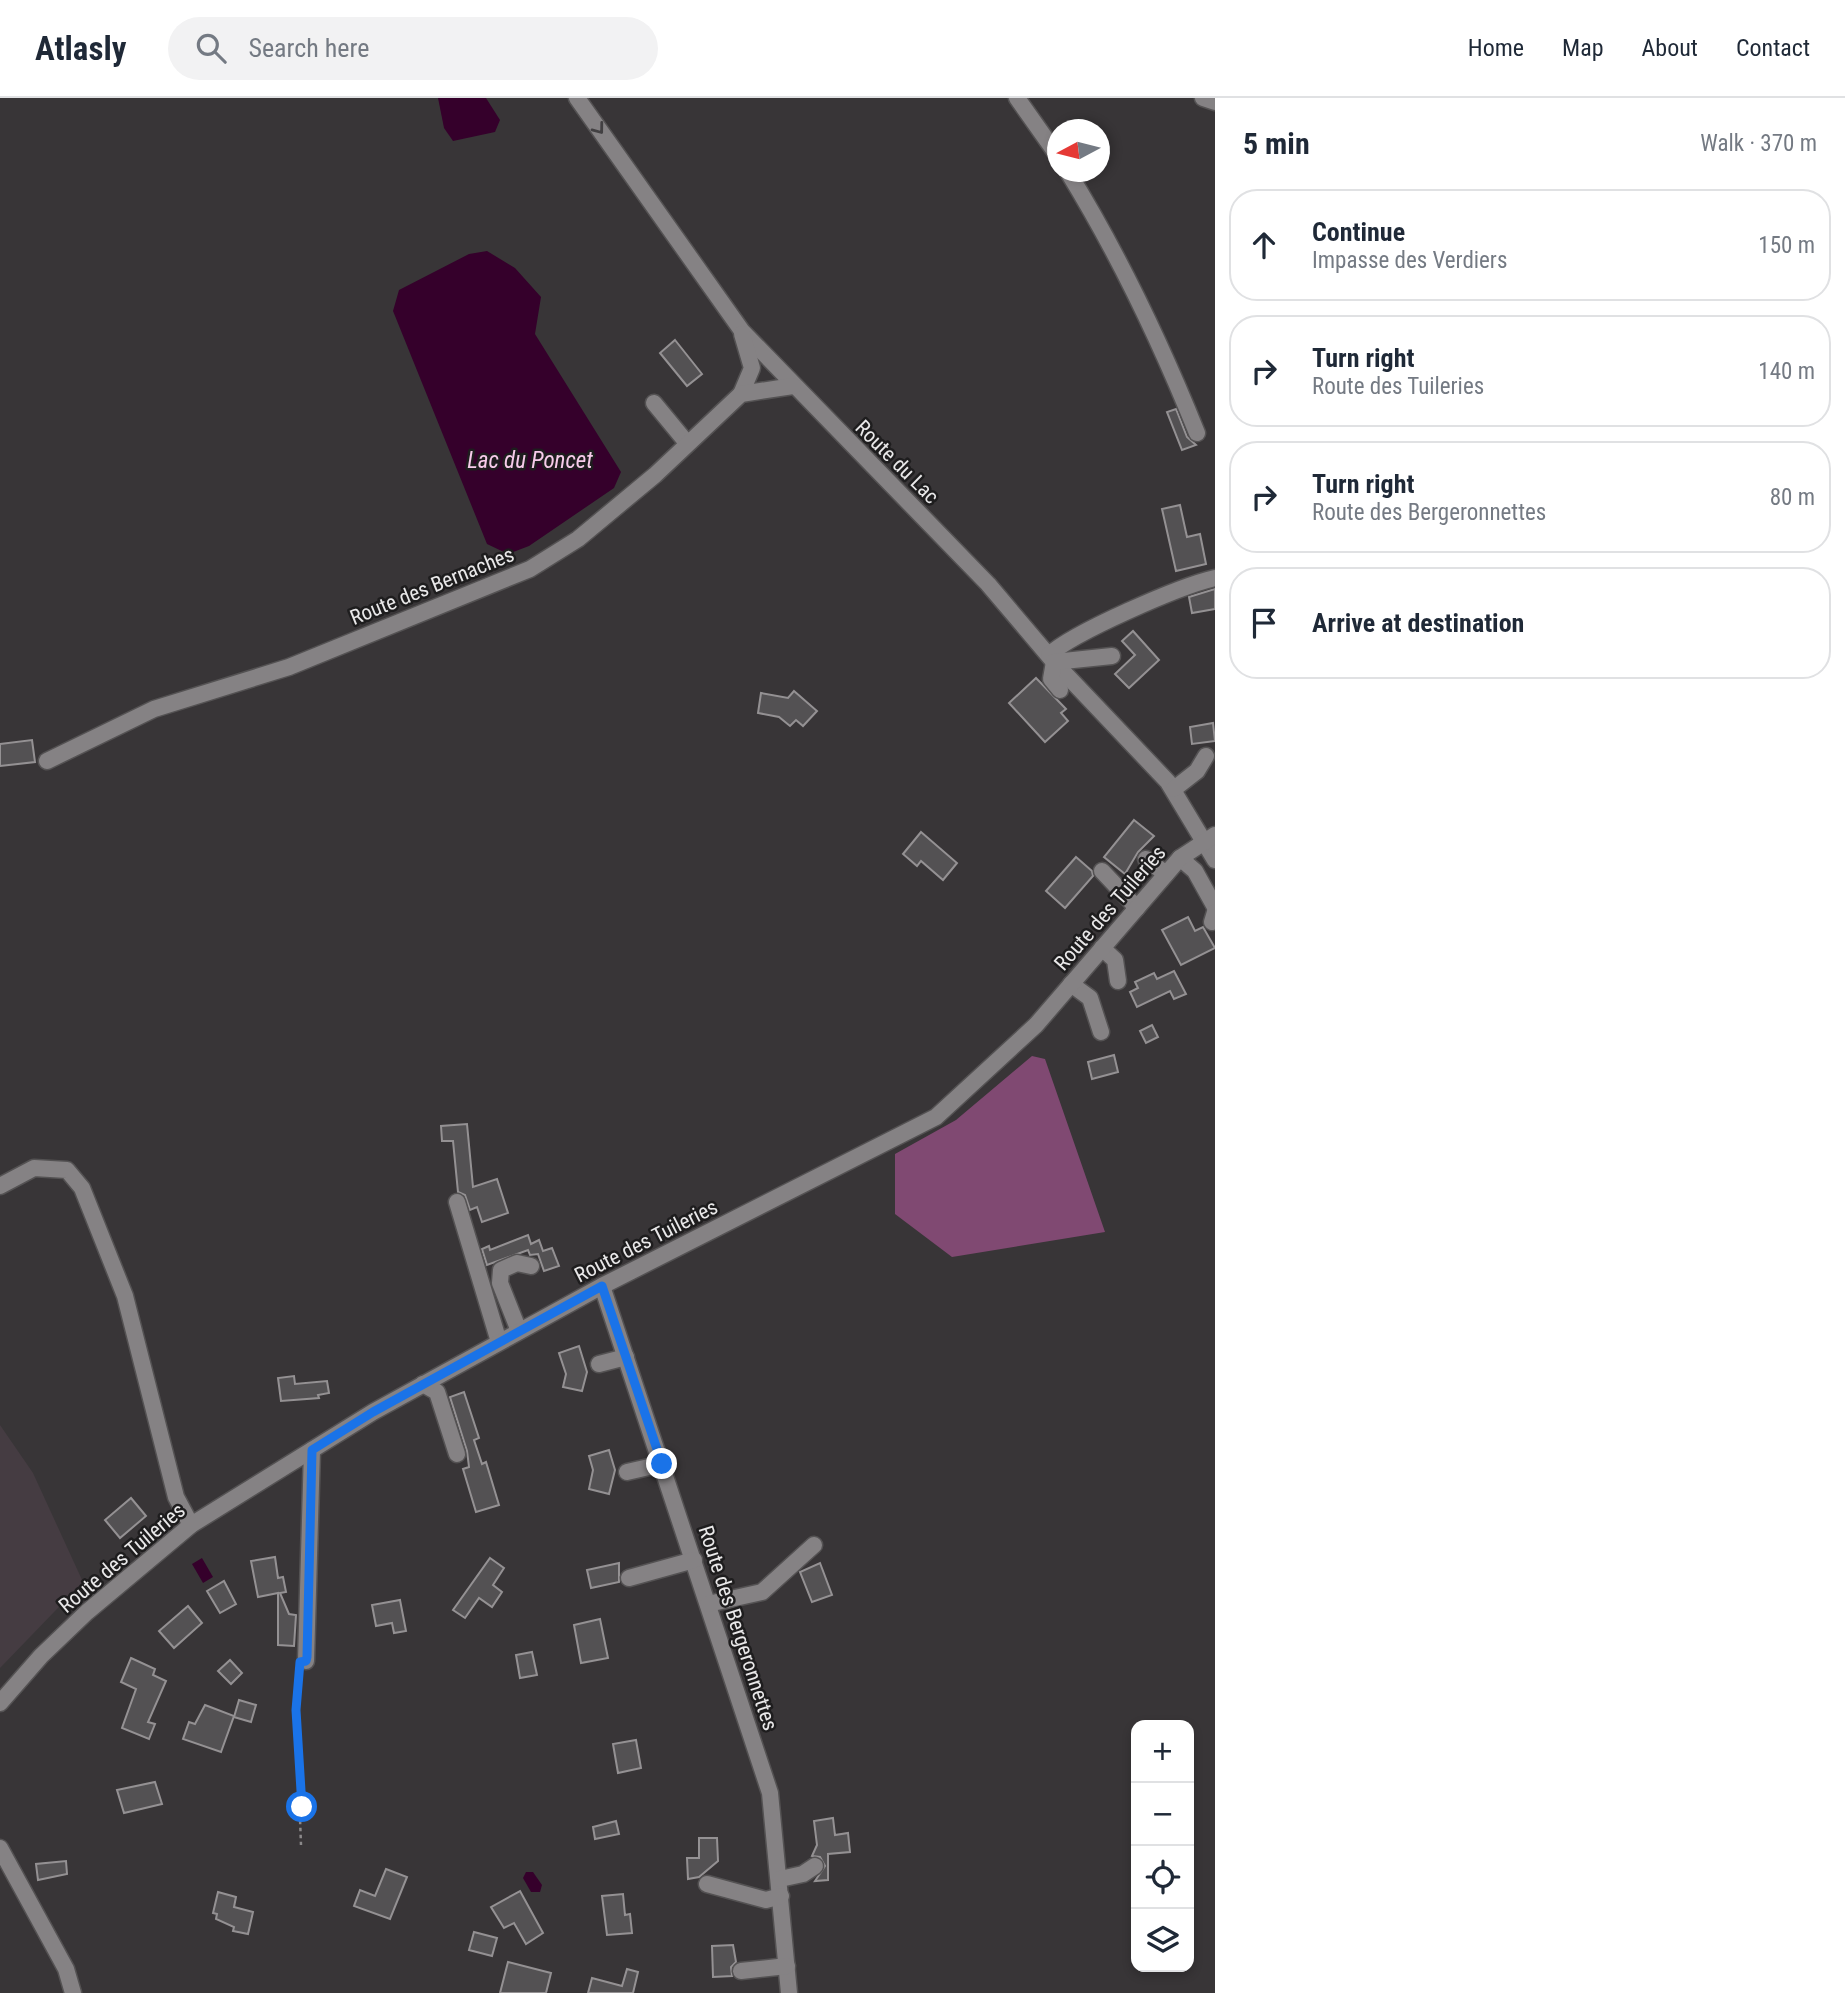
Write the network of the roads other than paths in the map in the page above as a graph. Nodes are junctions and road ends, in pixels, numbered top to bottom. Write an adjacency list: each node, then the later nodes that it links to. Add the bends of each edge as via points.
1 (577, 98): 7 (street, Route du Lac, one-way to 7)
2 (1017, 98): 5 (street)
3 (1203, 98): 4 (street)
4 (1215, 102)
5 (1047, 140)
6 (1074, 182): 11 (street, via 1163,346)
7 (742, 331): 8 (street, Route du Lac); 9 (street, via 752,368)
8 (793, 386): 9 (street); 15 (street, Route du Lac, via 988,584)
9 (741, 394): 12 (street, Route des Bernaches)
10 (654, 403): 12 (street)
11 (1197, 433)
12 (687, 443): 18 (street, Route des Bernaches, via 578,539 530,569 289,667 154,709)
13 (1215, 578): 15 (street, via 1063,643)
14 (1112, 656): 15 (street)
15 (1052, 659): 16 (street, via 1051,679); 19 (street, Route du Lac)
16 (1060, 690)
17 (1206, 756): 19 (street, via 1197,771)
18 (47, 761)
19 (1174, 789): 20 (street, Route du Lac)
20 (1208, 838): 21 (street, Route des Tuileries); 23 (street, Route du Lac)
21 (1180, 858): 25 (street, Route des Tuileries); 27 (street, via 1195,871)
22 (1146, 859): 25 (street)
23 (1215, 860)
24 (1102, 871): 26 (street)
25 (1166, 874): 26 (street, Route des Tuileries)
26 (1137, 908): 28 (street, Route des Tuileries)
27 (1214, 913)
28 (1102, 948): 29 (street, via 1115,960); 30 (street, Route des Tuileries)
29 (1118, 981)
30 (1071, 984): 31 (street, via 1090,998); 35 (street, Route des Tuileries, via 1035,1026 936,1117)
31 (1101, 1032)
32 (0, 1186): 45 (street, via 34,1168 67,1170 82,1188 125,1296 176,1497)
33 (457, 1202): 37 (street)
34 (531, 1266): 36 (street, via 517,1263 501,1270 500,1283)
35 (602, 1286): 36 (street, Route des Tuileries); 38 (street, Route des Bergeronnettes)
36 (519, 1331): 37 (street, Route des Tuileries)
37 (499, 1342): 40 (street, Route des Tuileries)
38 (626, 1357): 39 (street); 43 (street, Route des Bergeronnettes)
39 (599, 1364)
40 (423, 1384): 41 (street, Route des Tuileries); 42 (street, via 437,1391)
41 (312, 1450): 45 (street, Route des Tuileries); 50 (street)
42 (457, 1454)
43 (662, 1464): 44 (street); 47 (street, Route des Bergeronnettes)
44 (627, 1472)
45 (191, 1525): 51 (street, Route des Tuileries, via 87,1612)
46 (814, 1545): 49 (street, via 762,1592)
47 (694, 1560): 48 (street); 49 (street, Route des Bergeronnettes)
48 (629, 1578)
49 (708, 1604): 55 (street, Route des Bergeronnettes, via 770,1793)
50 (306, 1661)
51 (0, 1703)
52 (0, 1848): 58 (street, via 66,1969)
53 (815, 1866): 55 (street)
54 (708, 1884): 55 (street, via 765,1900)
55 (781, 1888): 56 (street, Route des Bergeronnettes)
56 (787, 1966): 57 (street); 59 (street, Route des Bergeronnettes)
57 (741, 1971)
58 (73, 1993)
59 (789, 1993)

